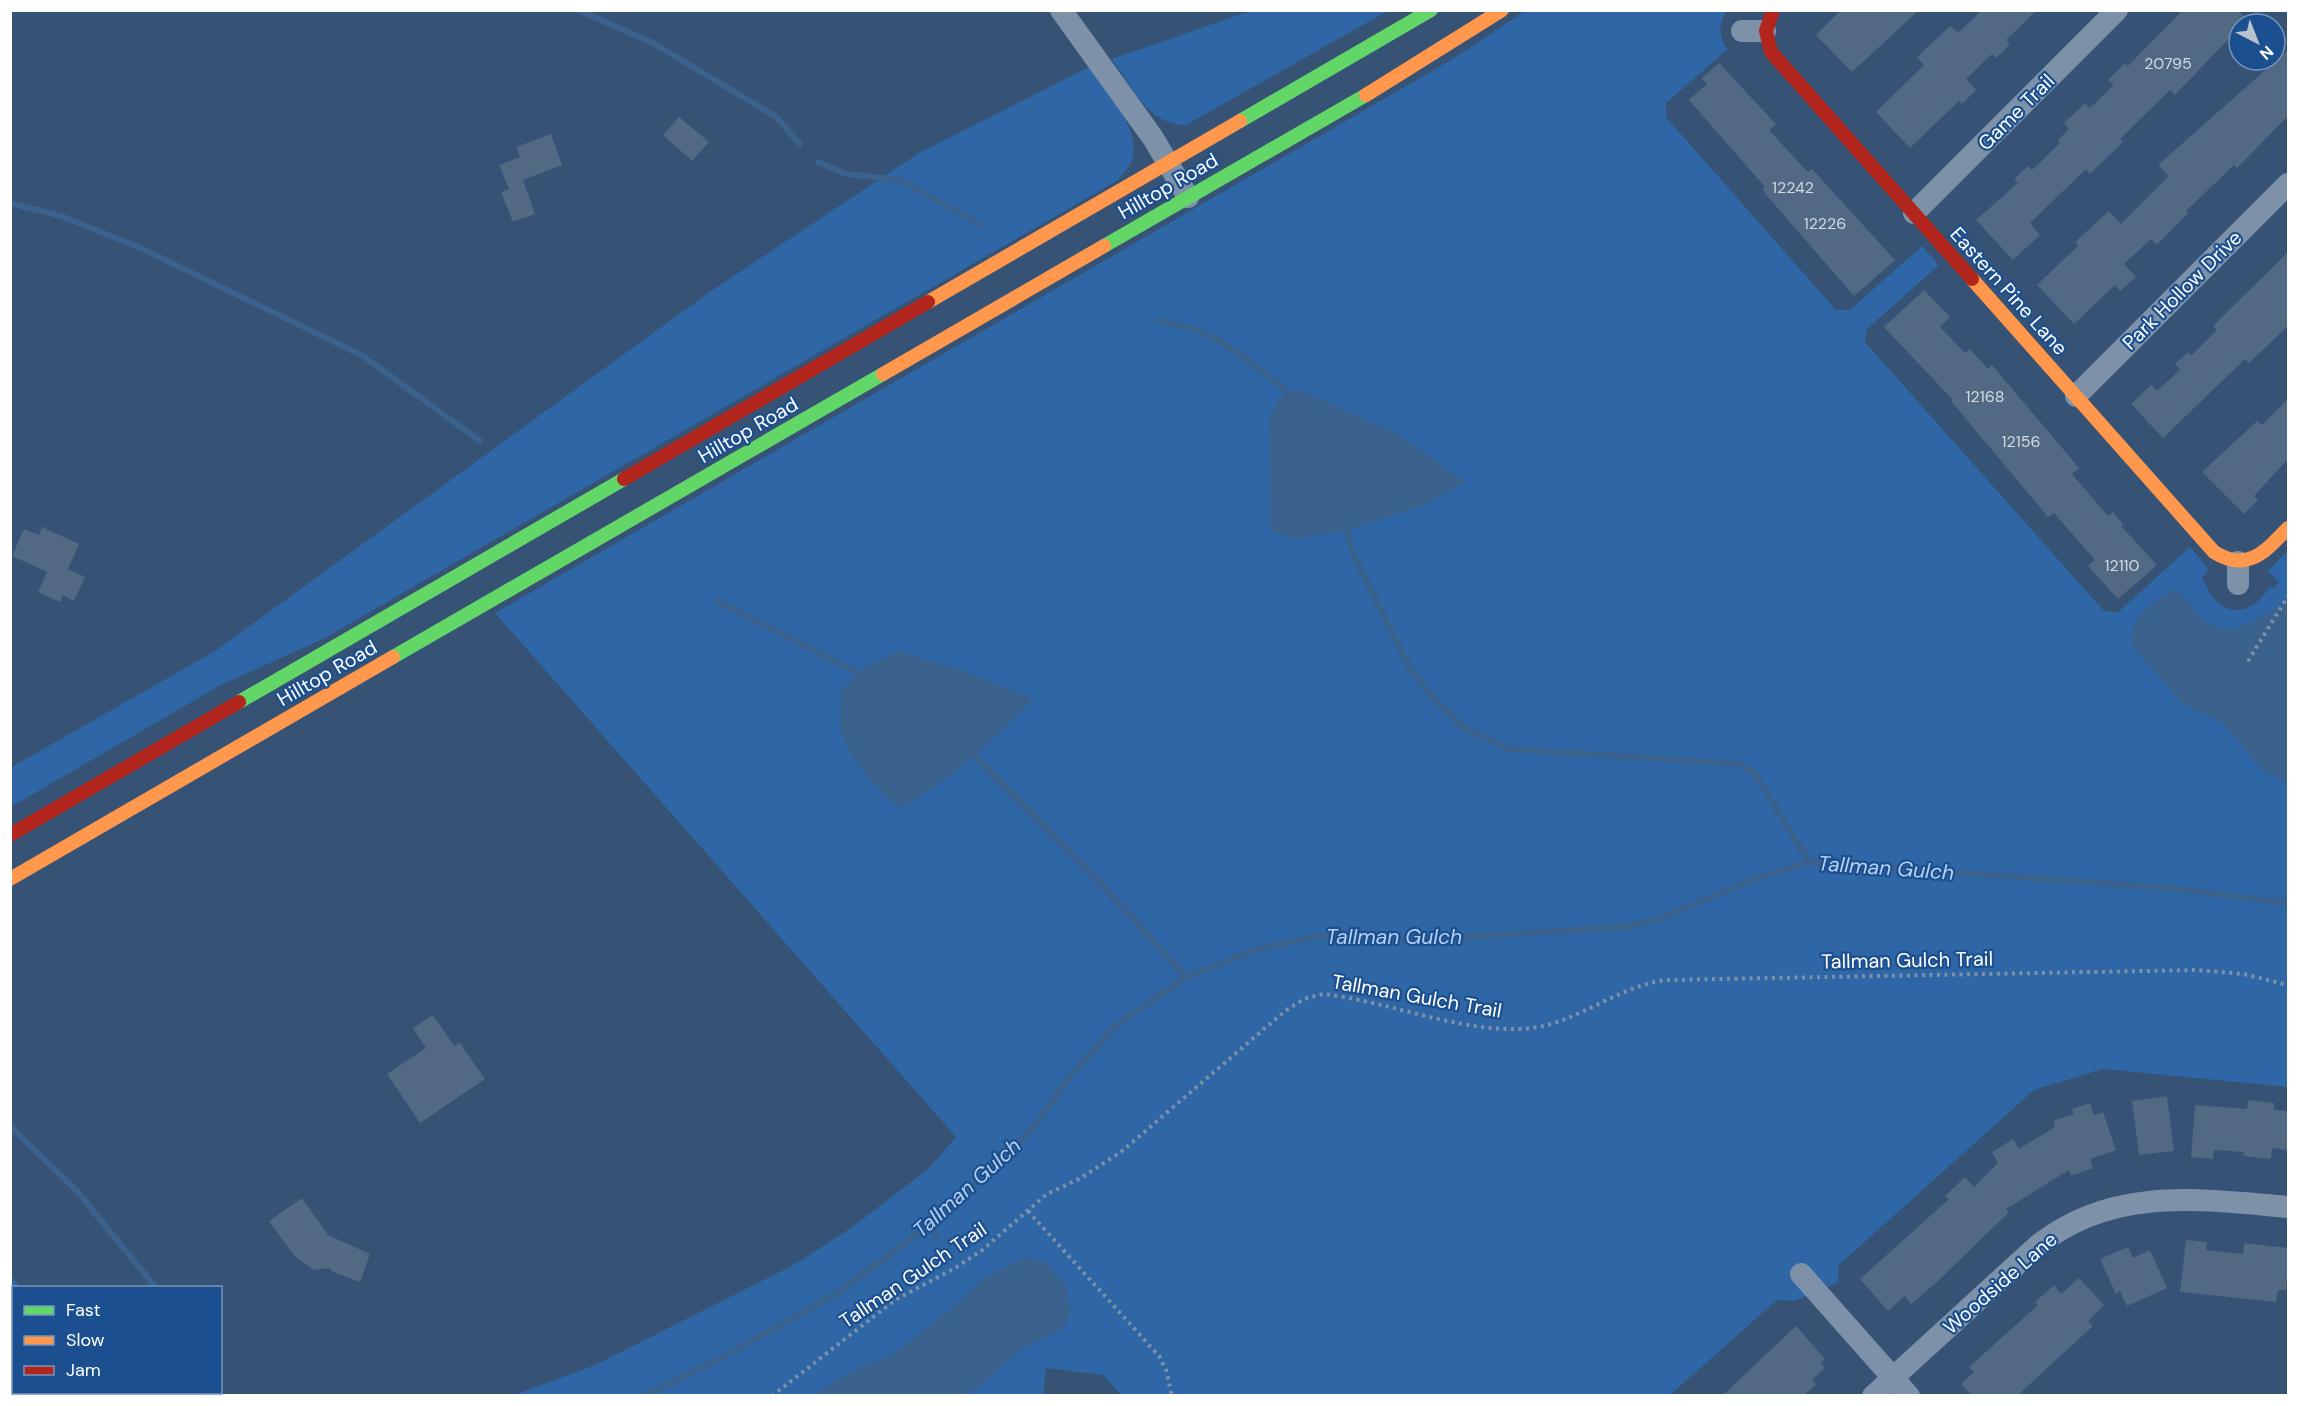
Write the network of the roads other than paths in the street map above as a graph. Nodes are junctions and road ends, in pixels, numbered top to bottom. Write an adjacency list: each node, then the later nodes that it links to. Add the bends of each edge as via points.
1 (1061, 10): 7 (street)
2 (1431, 10): 7 (main road, Hilltop Road)
3 (1502, 10): 9 (main road, Hilltop Road, via 1419,64)
4 (2117, 10): 10 (street, Game Trail)
5 (1769, 21): 6 (street); 10 (main road, Eastern Pine Lane, via 1766,43 1771,52)
6 (1742, 31)
7 (1169, 164): 9 (street); 13 (main road, Hilltop Road)
8 (2289, 184): 11 (street, Park Hollow Drive)
9 (1188, 197): 14 (main road, Hilltop Road)
10 (1914, 213): 11 (main road, Eastern Pine Lane)
11 (2076, 396): 12 (main road, Eastern Pine Lane, via 2214,552 2238,573)
12 (2289, 528)
13 (10, 835)
14 (10, 879)
15 (2289, 1207): 17 (street, Woodside Lane, via 2157,1200 2117,1206 2084,1217 2036,1247)
16 (1800, 1274): 17 (street)
17 (1893, 1377): 18 (street, Woodside Lane); 19 (street)
18 (1873, 1395)
19 (1909, 1395)

